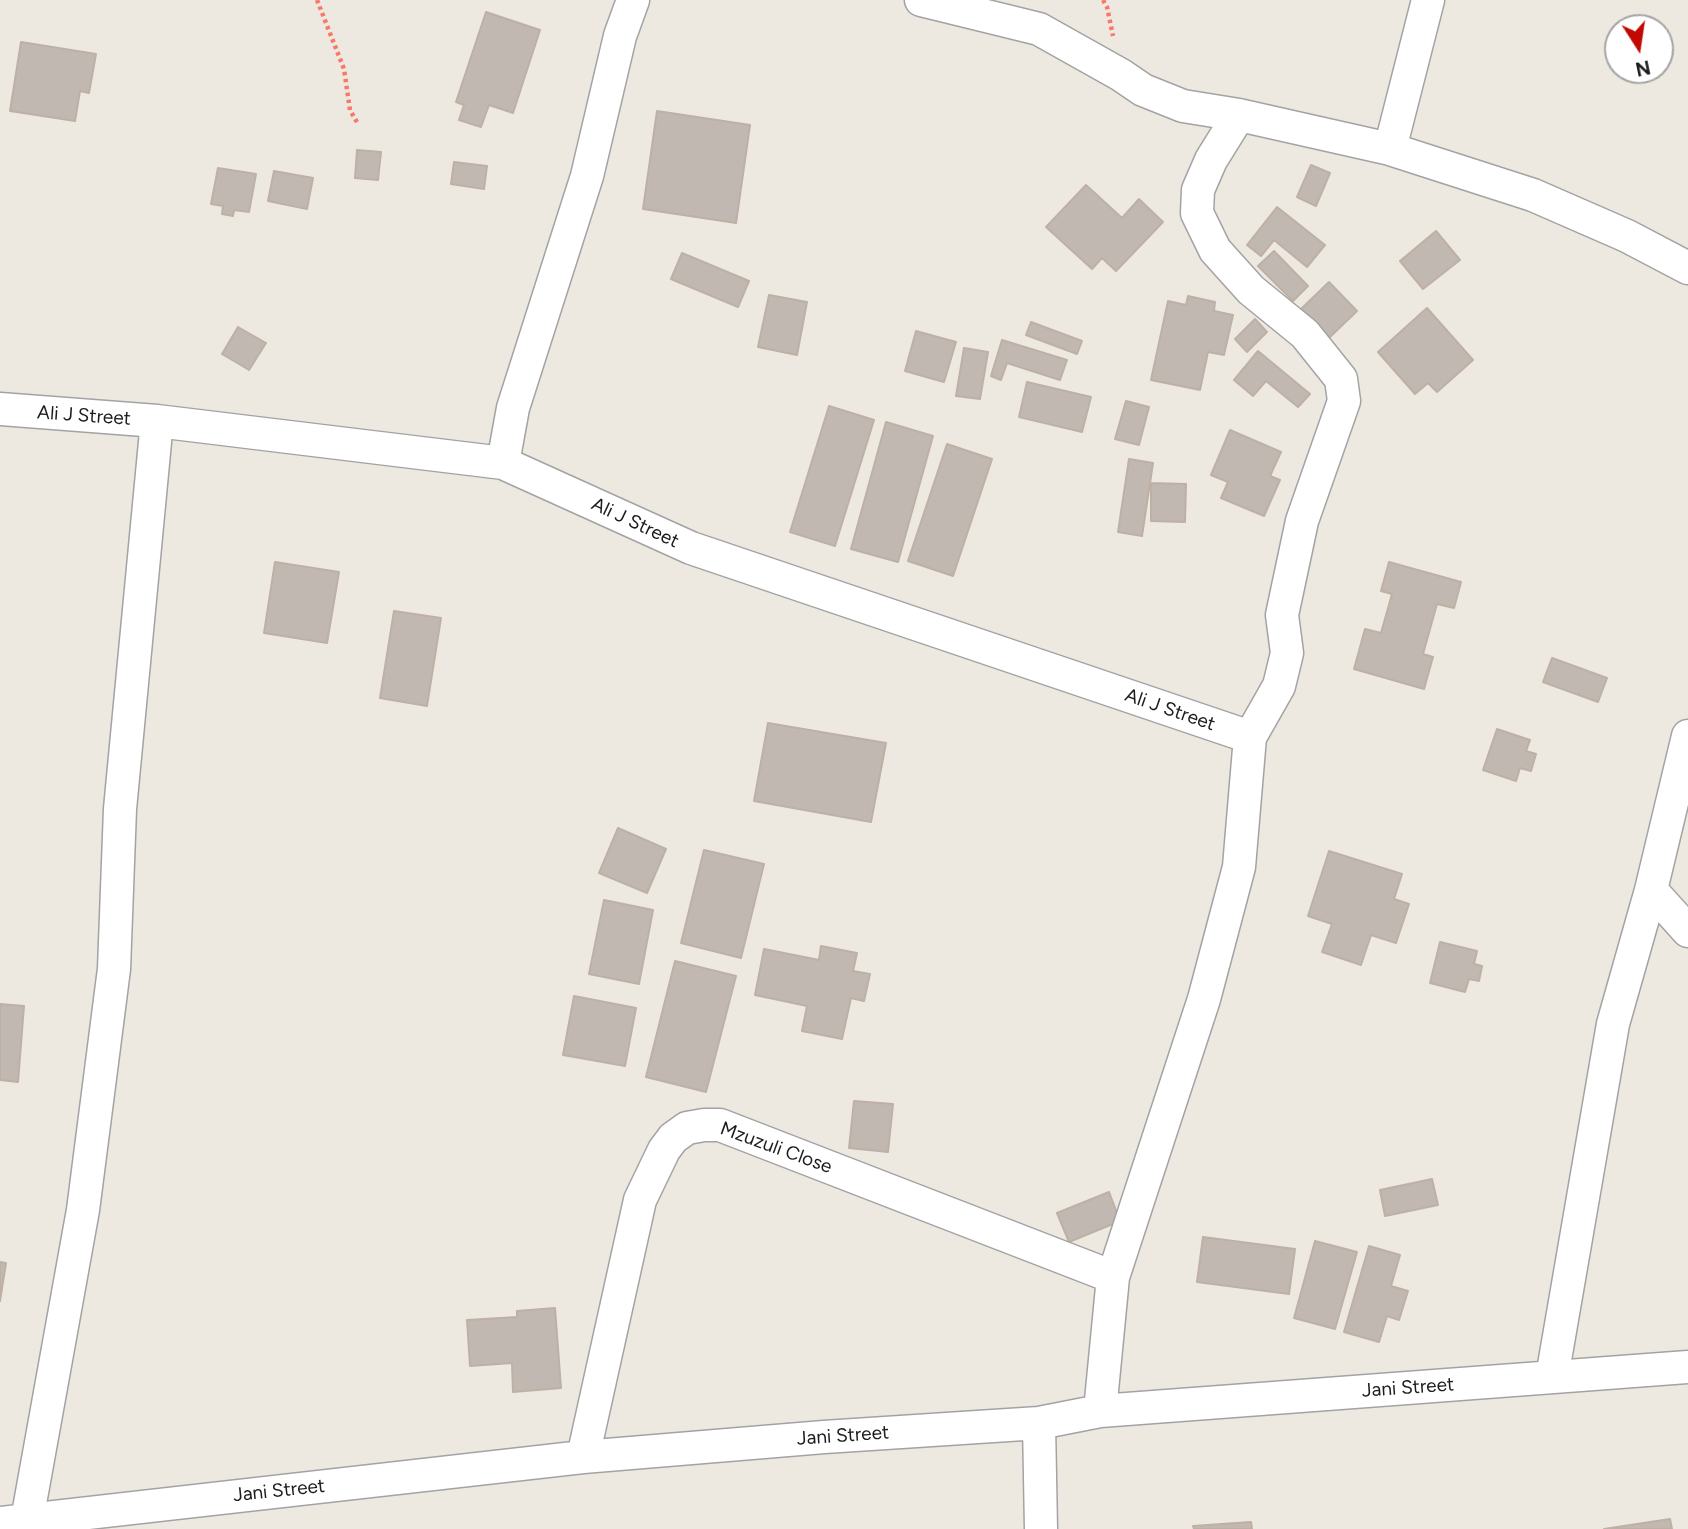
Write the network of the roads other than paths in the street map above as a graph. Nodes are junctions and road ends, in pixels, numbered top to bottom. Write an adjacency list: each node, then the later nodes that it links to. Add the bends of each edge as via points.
1 (632, 0): 9 (street, via 587,176 513,408)
2 (921, 0): 4 (street, via 1039,29 1143,90 1183,106)
3 (1428, 0): 5 (street)
4 (1239, 115): 5 (street); 11 (street, via 1206,170 1198,190 1197,213 1214,250 1251,290 1305,334 1334,370 1344,401 1301,522 1282,615 1287,653 1279,686)
5 (1390, 149): 6 (street, via 1533,195)
6 (1688, 268)
7 (0, 409): 8 (street, Ali J Street)
8 (157, 421): 9 (street, Ali J Street); 20 (street, via 120,810 114,969 83,1210)
9 (503, 463): 11 (street, Ali J Street, via 691,548)
10 (1688, 736): 12 (street)
11 (1250, 737): 14 (street, via 1239,867 1204,999)
12 (1651, 890): 13 (street); 16 (street, via 1613,1024)
13 (1688, 931)
14 (1113, 1277): 17 (street); 19 (street, Mzuzuli Close, via 720,1125 687,1128 664,1150 640,1200)
15 (1688, 1367): 16 (street, Jani Street)
16 (1552, 1377): 17 (street, Jani Street)
17 (1100, 1411): 18 (street, Jani Street)
18 (1039, 1423): 19 (street, Jani Street); 21 (street)
19 (583, 1457): 20 (street, Jani Street)
20 (14, 1522)
21 (1041, 1529)

